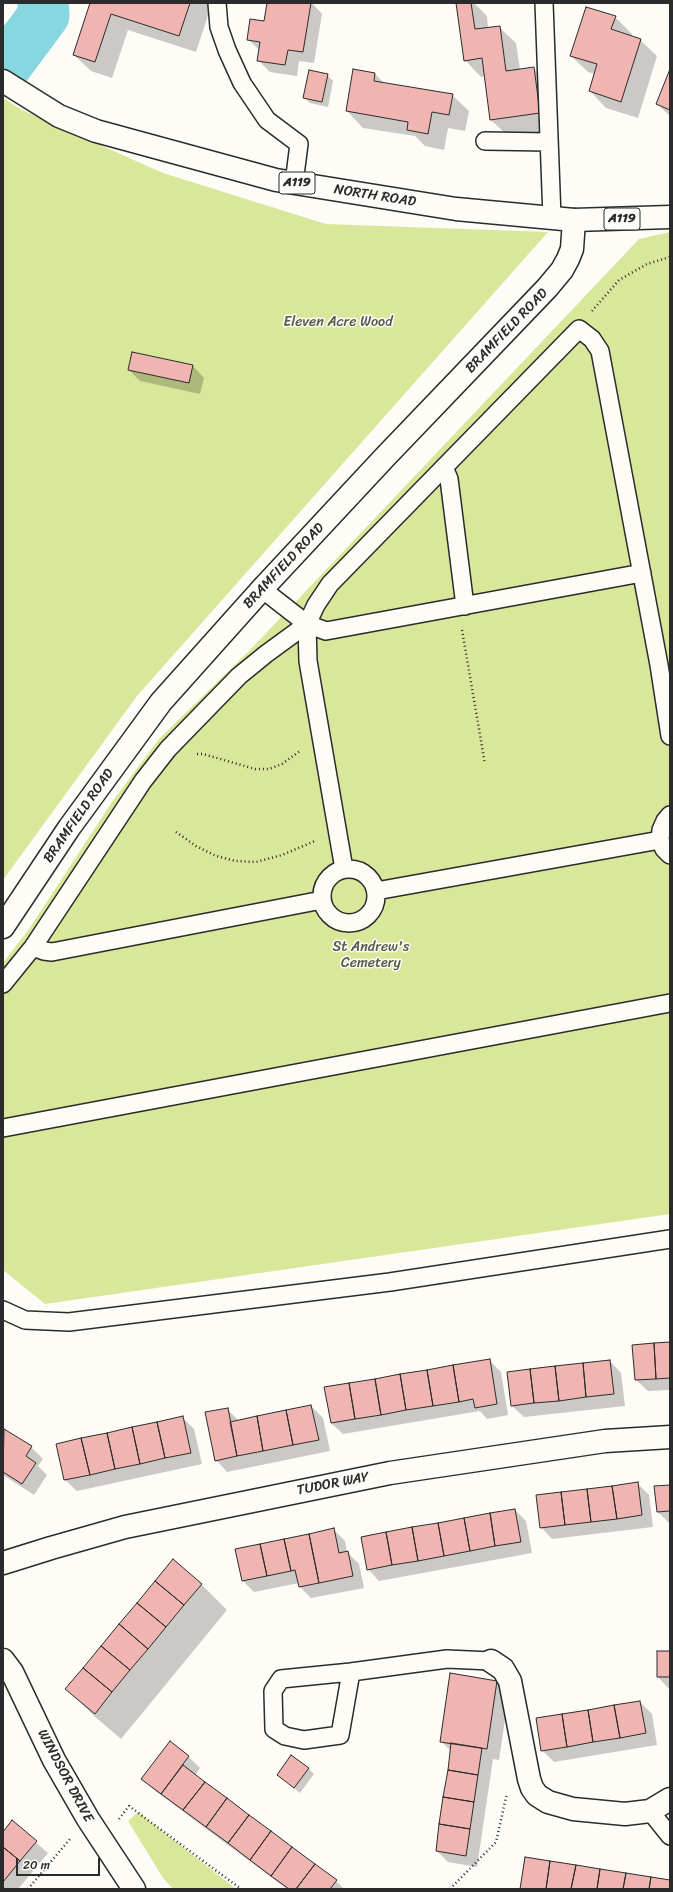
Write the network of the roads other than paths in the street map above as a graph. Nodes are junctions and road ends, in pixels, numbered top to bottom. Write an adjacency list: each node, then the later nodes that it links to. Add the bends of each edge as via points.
1 (217, 3): 6 (lane, via 219,27 242,83 267,120 299,144)
2 (544, 3): 5 (lane)
3 (3, 81): 6 (street, NORTH ROAD / A119, via 59,116 96,131)
4 (484, 141): 5 (lane)
5 (549, 142): 8 (lane)
6 (294, 183): 8 (street, NORTH ROAD / A119, via 456,209)
7 (670, 217): 9 (street, NORTH ROAD / A119)
8 (552, 218): 9 (street, NORTH ROAD / A119)
9 (574, 220): 12 (street, BRAMFIELD ROAD, via 572,250 562,270 548,288)
10 (444, 467): 11 (lane, via 579,329 592,339 600,351); 13 (lane, via 449,479); 14 (lane, via 330,584)
11 (642, 573): 13 (lane); 15 (lane)
12 (262, 589): 14 (lane); 23 (street, BRAMFIELD ROAD, via 161,702 69,828)
13 (462, 606): 14 (lane, via 326,631)
14 (307, 624): 20 (lane, via 308,660); 24 (lane, via 239,676 161,758 143,781)
15 (664, 664): 16 (lane)
16 (670, 736)
17 (670, 815): 18 (lane, via 660,830)
18 (660, 840): 19 (lane); 21 (lane)
19 (670, 855)
20 (344, 868): 21 (lane, via 364,873 372,881); 22 (lane, via 334,872 326,880)
21 (376, 891): 22 (lane, via 371,912 364,919 354,923 333,918)
22 (322, 900): 24 (lane, via 52,952 44,952)
23 (3, 927)
24 (33, 947): 25 (lane)
25 (3, 984)
26 (670, 1003): 27 (lane)
27 (3, 1128)
28 (670, 1239): 29 (lane, via 390,1282 69,1322 25,1320)
29 (3, 1310)
30 (670, 1437): 31 (street, TUDOR WAY, via 605,1441 390,1473 125,1528)
31 (3, 1563)
32 (3, 1660): 38 (street, WINDSOR DRIVE, via 12,1672 54,1760 101,1841)
33 (491, 1661): 34 (lane, via 447,1659); 36 (street, via 503,1670 510,1680 529,1779 537,1795 548,1802 572,1809 625,1814)
34 (352, 1672): 34 (lane, via 281,1679 273,1691 274,1729 285,1736 304,1740 340,1735)
35 (670, 1799): 36 (street)
36 (650, 1811): 37 (lane)
37 (670, 1836)
38 (134, 1889)

